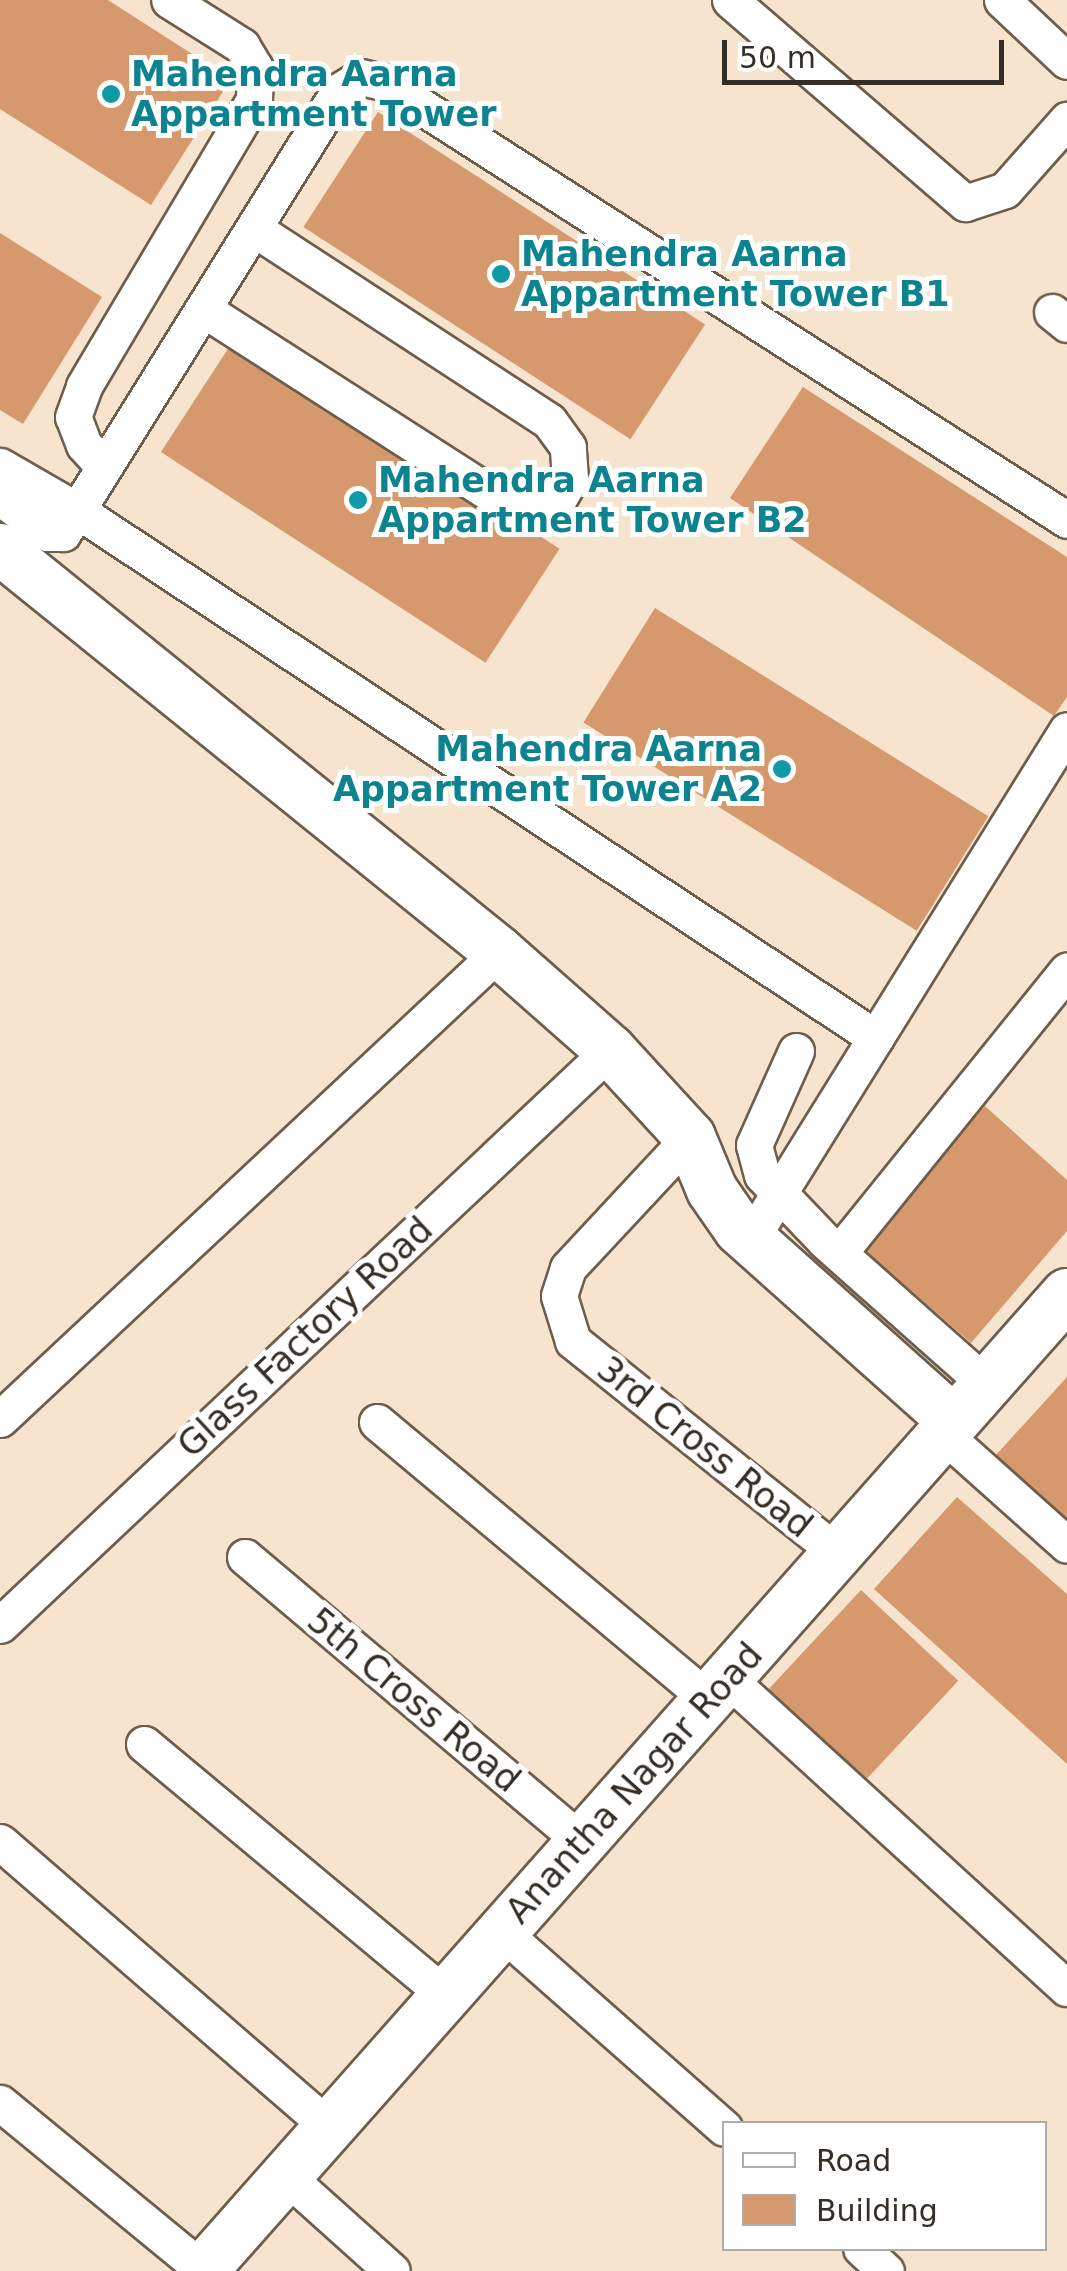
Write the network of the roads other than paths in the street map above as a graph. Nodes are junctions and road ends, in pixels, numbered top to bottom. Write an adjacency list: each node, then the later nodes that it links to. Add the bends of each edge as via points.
1 (169, 0): 9 (street, via 242,46 254,68 254,100 84,386 74,417 84,445)
2 (730, 0): 5 (street, via 966,204 1005,190)
3 (1002, 0): 4 (street)
4 (1067, 61)
5 (1067, 120)
6 (254, 229): 7 (street); 7 (street, via 549,421 568,447 570,480 554,505 524,511); 12 (street, via 339,91 361,78 382,82)
7 (204, 309): 9 (street)
8 (0, 466): 11 (street)
9 (104, 466): 11 (street)
10 (0, 497): 11 (street, via 47,533 62,534)
11 (78, 511): 17 (street)
12 (1067, 520)
13 (0, 549): 15 (street)
14 (1067, 730): 17 (street)
15 (498, 952): 18 (street); 26 (street)
16 (1067, 970): 23 (street)
17 (876, 1038): 21 (street)
18 (610, 1050): 20 (street); 31 (street, Glass Factory Road)
19 (796, 1052): 21 (street, via 754,1146 762,1175)
20 (690, 1136): 22 (street, via 712,1190); 29 (street, 3rd Cross Road, via 568,1268 558,1296 573,1340)
21 (779, 1193): 22 (street); 23 (street)
22 (750, 1240): 25 (street)
23 (838, 1253): 25 (street)
24 (1067, 1294): 25 (street, Anantha Nagar Road)
25 (961, 1414): 28 (street); 29 (street, Anantha Nagar Road)
26 (0, 1419)
27 (377, 1422): 32 (street)
28 (1067, 1546)
29 (838, 1553): 32 (street, Anantha Nagar Road)
30 (245, 1558): 35 (street, 5th Cross Road)
31 (0, 1625)
32 (718, 1689): 35 (street, Anantha Nagar Road); 37 (street)
33 (144, 1744): 38 (street)
34 (0, 1842): 41 (street)
35 (582, 1842): 36 (street, Anantha Nagar Road)
36 (502, 1932): 38 (street, Anantha Nagar Road); 40 (street)
37 (1067, 1988)
38 (446, 1996): 41 (street, Anantha Nagar Road)
39 (0, 2102): 44 (street)
40 (722, 2126)
41 (329, 2127): 42 (street, Anantha Nagar Road)
42 (286, 2176): 44 (street, Anantha Nagar Road); 45 (street)
43 (864, 2251): 46 (street)
44 (202, 2270)
45 (392, 2271)
46 (886, 2271)

